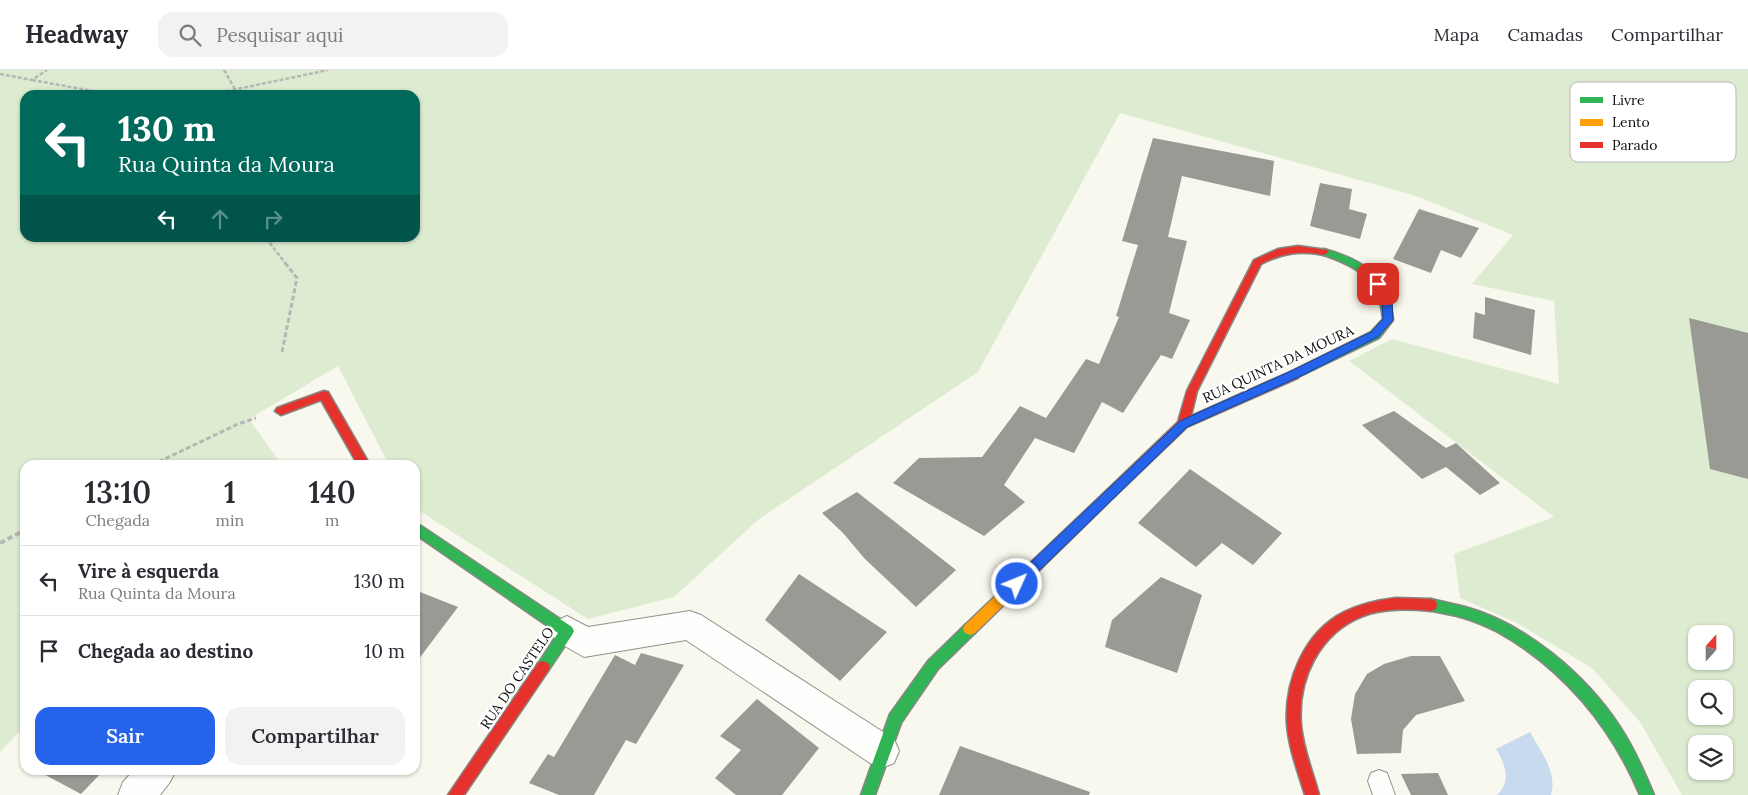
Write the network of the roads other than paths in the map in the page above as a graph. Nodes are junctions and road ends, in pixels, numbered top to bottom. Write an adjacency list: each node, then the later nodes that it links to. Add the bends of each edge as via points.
1 (281, 411): 3 (street, via 324,395)
2 (1184, 424): 2 (street, RUA QUINTA DA MOURA, via 1375,335 1388,320 1387,300 1378,284 1345,258 1317,251 1297,248 1276,252 1257,262 1192,390); 6 (street, RUA QUINTA DA MOURA, via 933,665 895,719)
3 (361, 460)
4 (420, 530): 5 (street, RUA DO CASTELO)
5 (567, 631): 6 (street, via 584,642 690,625); 9 (street, RUA DO CASTELO)
6 (882, 751): 10 (street, RUA QUINTA DA MOURA)
7 (154, 775): 8 (street)
8 (136, 795)
9 (455, 795)
10 (868, 795)
11 (1312, 795): 12 (street, via 1294,733 1294,704 1301,670 1320,637 1350,612 1378,604 1422,603 1470,613 1504,629 1578,686 1625,744 1644,780)
12 (1646, 795)

